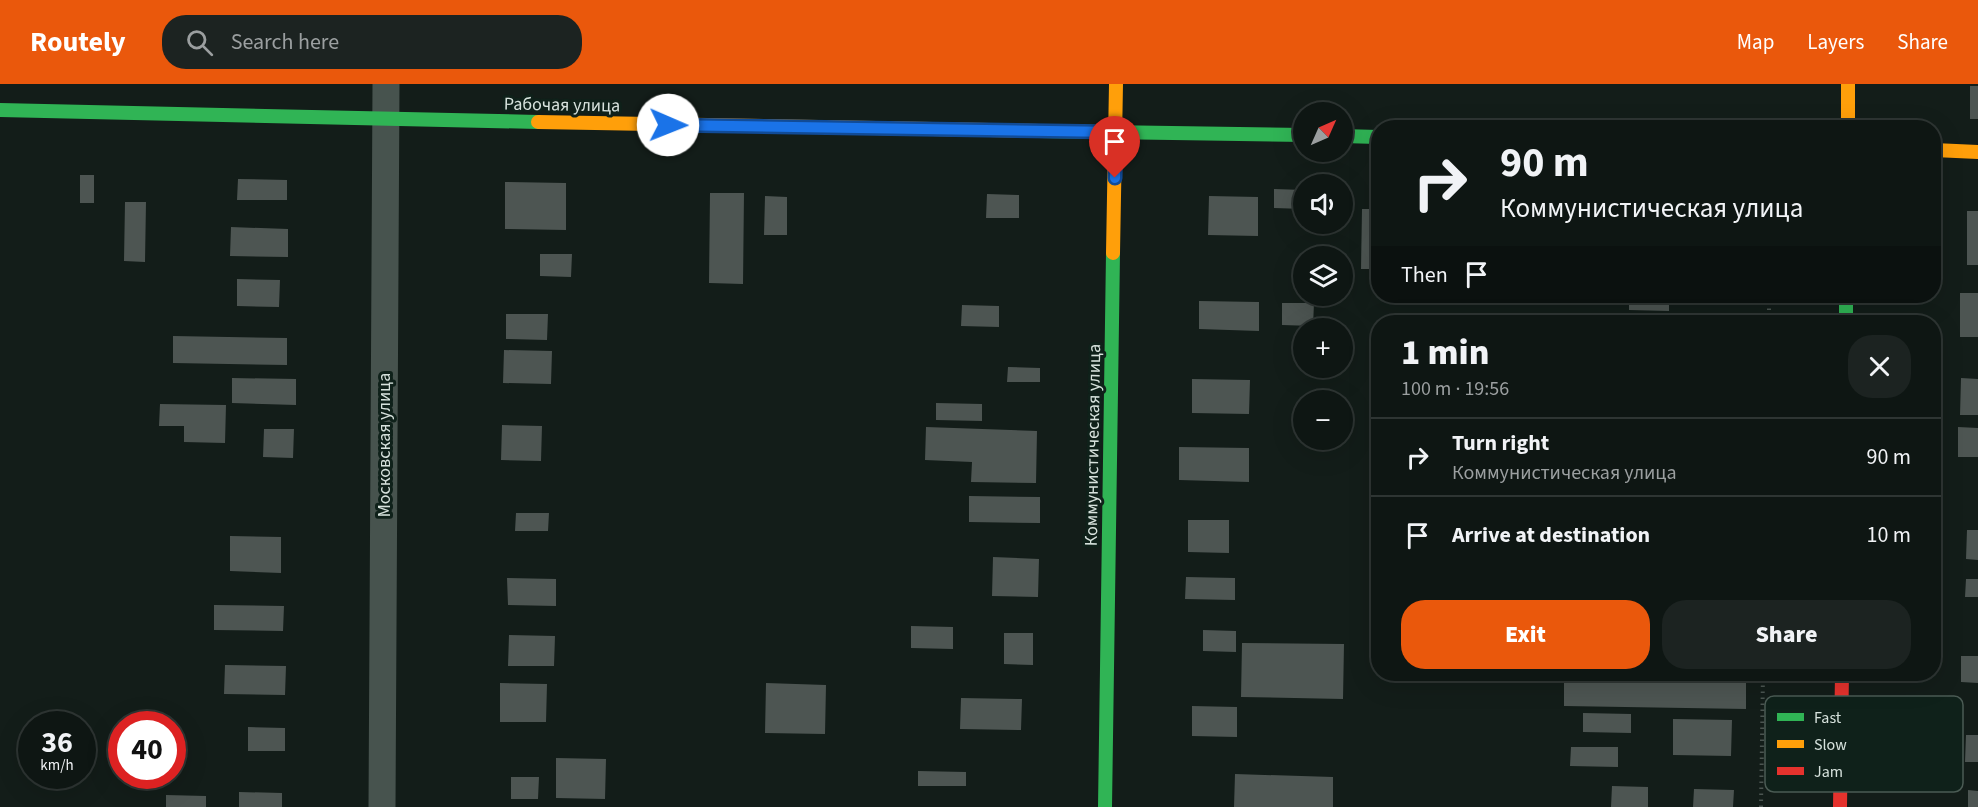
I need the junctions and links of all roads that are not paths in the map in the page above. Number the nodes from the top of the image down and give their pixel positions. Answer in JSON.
{"nodes":[{"id":1,"x":386,"y":84,"type":"edge"},
{"id":2,"x":1116,"y":84,"type":"edge"},
{"id":3,"x":1848,"y":84,"type":"edge"},
{"id":4,"x":0,"y":110,"type":"edge"},
{"id":5,"x":385,"y":120,"type":"junction"},
{"id":6,"x":1848,"y":120,"type":"edge"},
{"id":7,"x":1116,"y":132,"type":"junction"},
{"id":8,"x":1293,"y":135,"type":"edge"},
{"id":9,"x":1353,"y":136,"type":"edge"},
{"id":10,"x":1371,"y":137,"type":"edge"},
{"id":11,"x":1941,"y":150,"type":"edge"},
{"id":12,"x":1978,"y":152,"type":"edge"},
{"id":13,"x":1842,"y":681,"type":"edge"},
{"id":14,"x":1842,"y":696,"type":"edge"},
{"id":15,"x":1840,"y":792,"type":"edge"},
{"id":16,"x":382,"y":807,"type":"edge"},
{"id":17,"x":1105,"y":807,"type":"edge"},
{"id":18,"x":1840,"y":807,"type":"edge"}],
"edges":[{"from":1,"to":5,"type":"street","name":"Московская улица"},
{"from":2,"to":7,"type":"street","name":"Коммунистическая улица"},
{"from":3,"to":6,"type":"street"},
{"from":4,"to":5,"type":"street","name":"Рабочая улица"},
{"from":5,"to":7,"type":"street","name":"Рабочая улица"},
{"from":5,"to":16,"type":"street","name":"Московская улица"},
{"from":7,"to":8,"type":"street","name":"Рабочая улица"},
{"from":7,"to":17,"type":"street","name":"Коммунистическая улица"},
{"from":9,"to":10,"type":"street"},
{"from":11,"to":12,"type":"street"},
{"from":13,"to":14,"type":"street"},
{"from":15,"to":18,"type":"street"}]}
